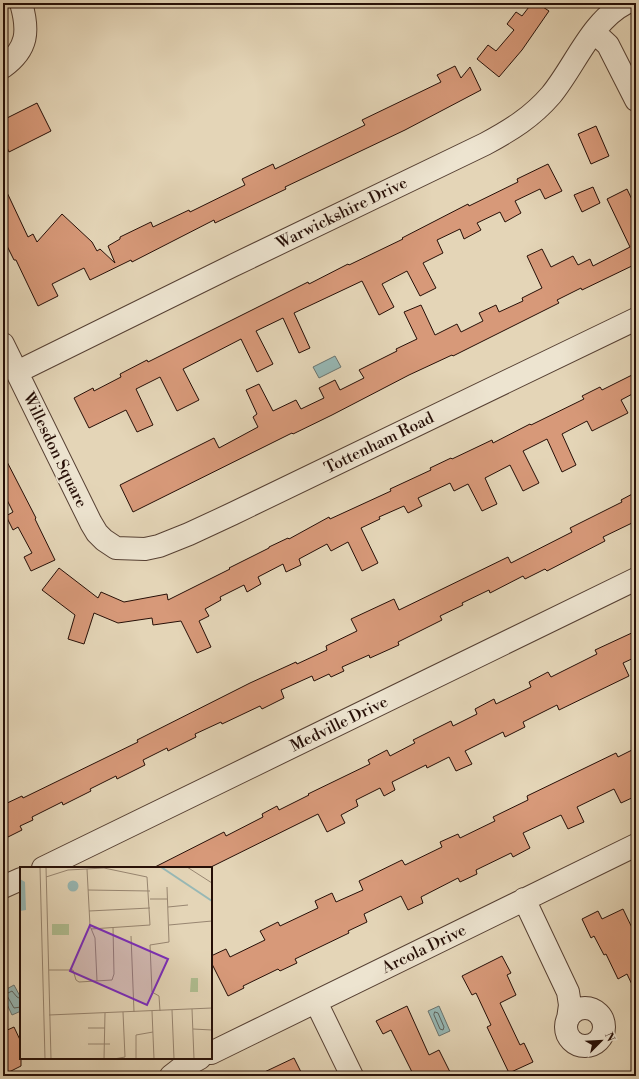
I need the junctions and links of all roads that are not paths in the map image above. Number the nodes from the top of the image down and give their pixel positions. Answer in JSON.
{"nodes":[{"id":1,"x":21,"y":3,"type":"edge"},
{"id":2,"x":626,"y":3,"type":"edge"},
{"id":3,"x":594,"y":32,"type":"junction"},
{"id":4,"x":3,"y":67,"type":"edge"},
{"id":5,"x":636,"y":100,"type":"edge"},
{"id":6,"x":636,"y":319,"type":"edge"},
{"id":7,"x":3,"y":344,"type":"edge"},
{"id":8,"x":17,"y":372,"type":"junction"},
{"id":9,"x":116,"y":548,"type":"joint"},
{"id":10,"x":636,"y":579,"type":"edge"},
{"id":11,"x":636,"y":845,"type":"edge"},
{"id":12,"x":45,"y":867,"type":"edge"},
{"id":13,"x":20,"y":879,"type":"edge"},
{"id":14,"x":3,"y":887,"type":"edge"},
{"id":15,"x":524,"y":900,"type":"junction"},
{"id":16,"x":568,"y":992,"type":"junction"},
{"id":17,"x":316,"y":1002,"type":"junction"},
{"id":18,"x":589,"y":1008,"type":"junction"},
{"id":19,"x":568,"y":1019,"type":"junction"},
{"id":20,"x":212,"y":1053,"type":"edge"},
{"id":21,"x":198,"y":1059,"type":"edge"},
{"id":22,"x":171,"y":1076,"type":"edge"},
{"id":23,"x":352,"y":1076,"type":"edge"}],
"edges":[{"from":1,"to":4,"type":"street"},
{"from":2,"to":3,"type":"street","name":"Warwickshire Drive"},
{"from":3,"to":5,"type":"street"},
{"from":3,"to":8,"type":"street","name":"Warwickshire Drive"},
{"from":6,"to":9,"type":"street","name":"Tottenham Road"},
{"from":7,"to":8,"type":"street","name":"Willesdon Square"},
{"from":8,"to":9,"type":"street","name":"Willesdon Square"},
{"from":10,"to":12,"type":"street","name":"Medville Drive"},
{"from":11,"to":15,"type":"street","name":"Arcola Drive"},
{"from":13,"to":14,"type":"street"},
{"from":15,"to":16,"type":"street"},
{"from":15,"to":17,"type":"street","name":"Arcola Drive"},
{"from":16,"to":18,"type":"street"},
{"from":16,"to":19,"type":"street"},
{"from":17,"to":20,"type":"street","name":"Arcola Drive"},
{"from":17,"to":23,"type":"street"},
{"from":18,"to":19,"type":"street"},
{"from":18,"to":19,"type":"street"},
{"from":21,"to":22,"type":"street"}]}
